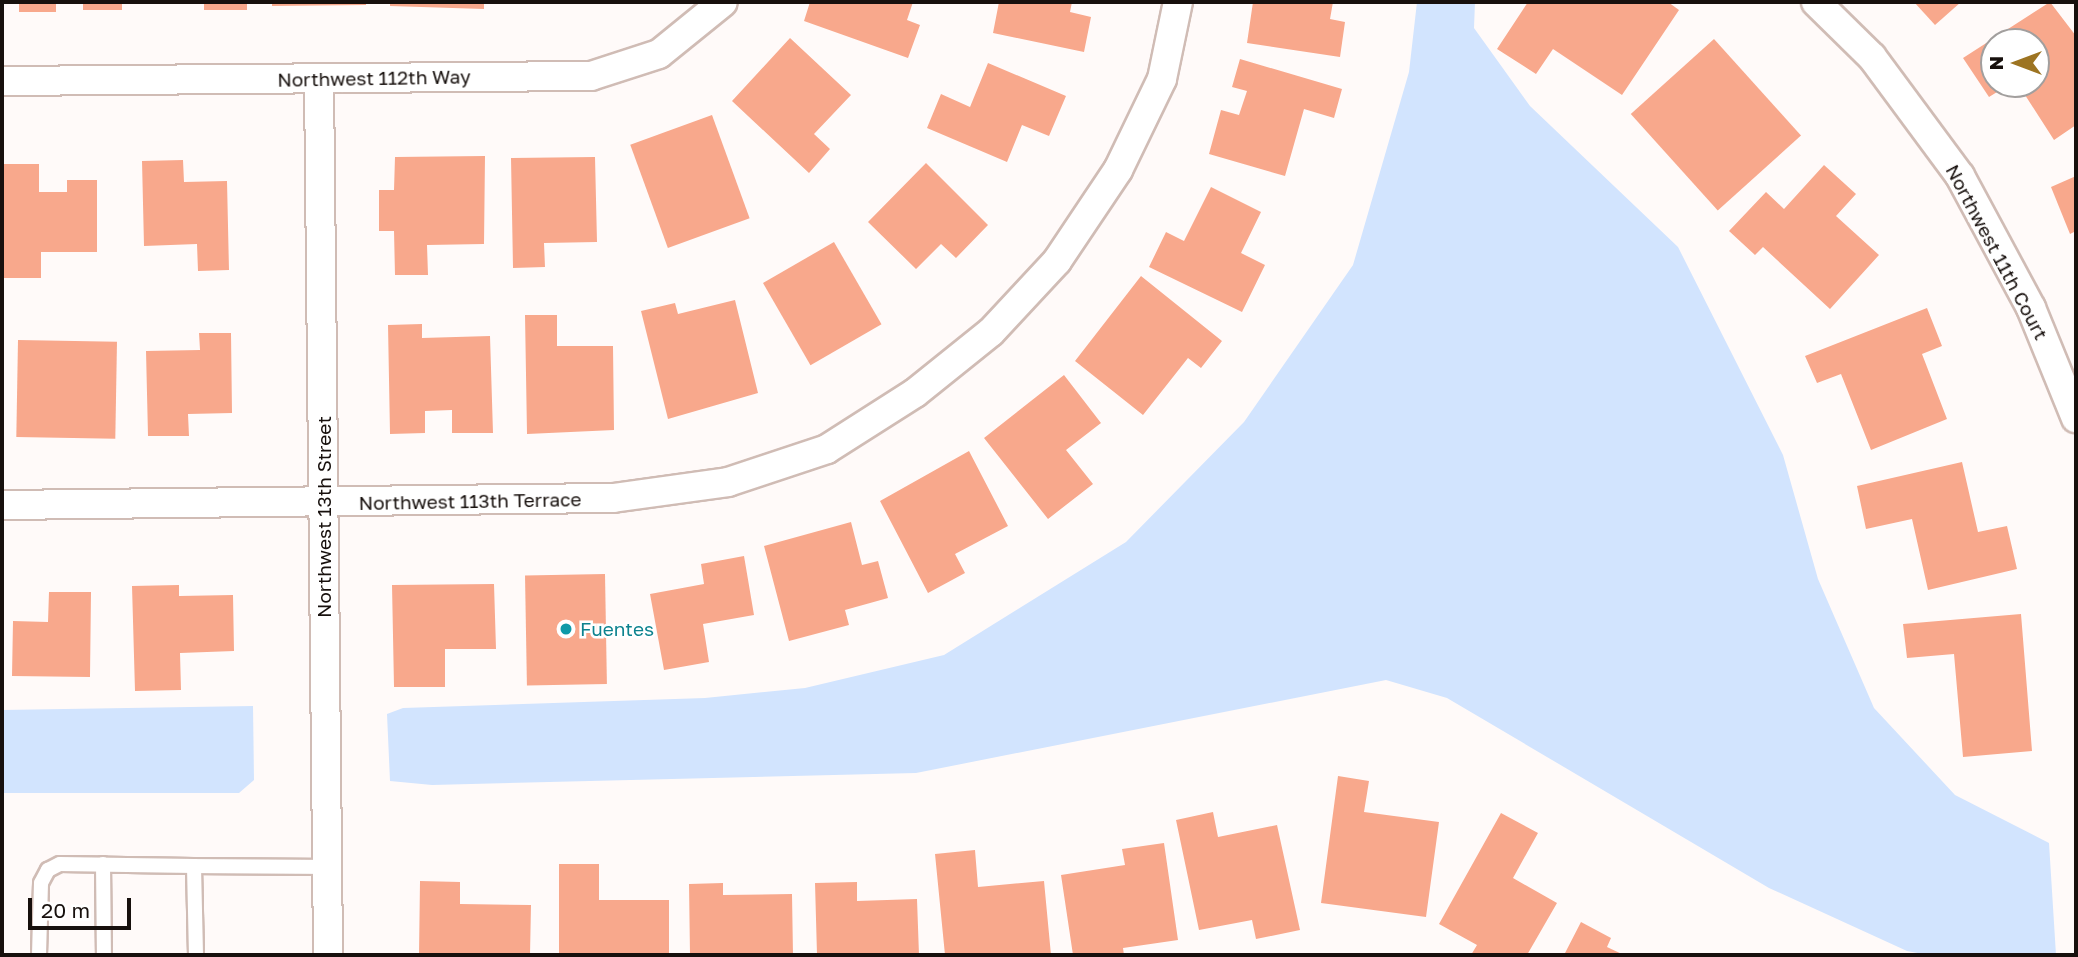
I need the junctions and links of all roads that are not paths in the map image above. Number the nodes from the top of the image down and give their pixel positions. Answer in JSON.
{"nodes":[{"id":1,"x":723,"y":2,"type":"edge"},
{"id":2,"x":1178,"y":2,"type":"edge"},
{"id":3,"x":1816,"y":2,"type":"edge"},
{"id":4,"x":319,"y":79,"type":"junction"},
{"id":5,"x":2,"y":81,"type":"edge"},
{"id":6,"x":2076,"y":418,"type":"edge"},
{"id":7,"x":325,"y":504,"type":"junction"},
{"id":8,"x":2,"y":505,"type":"edge"},
{"id":9,"x":103,"y":864,"type":"junction"},
{"id":10,"x":194,"y":866,"type":"junction"},
{"id":11,"x":326,"y":867,"type":"junction"},
{"id":12,"x":39,"y":955,"type":"edge"},
{"id":13,"x":104,"y":955,"type":"edge"},
{"id":14,"x":196,"y":955,"type":"edge"},
{"id":15,"x":328,"y":955,"type":"edge"}],
"edges":[{"from":1,"to":4,"type":"street","name":"Northwest 112th Way"},
{"from":2,"to":7,"type":"street","name":"Northwest 113th Terrace"},
{"from":3,"to":6,"type":"street","name":"Northwest 11th Court"},
{"from":4,"to":5,"type":"street","name":"Northwest 112th Way"},
{"from":4,"to":7,"type":"street","name":"Northwest 13th Street"},
{"from":7,"to":8,"type":"street","name":"Northwest 113th Terrace"},
{"from":7,"to":11,"type":"street","name":"Northwest 13th Street"},
{"from":9,"to":10,"type":"lane"},
{"from":9,"to":12,"type":"lane"},
{"from":9,"to":13,"type":"lane"},
{"from":10,"to":11,"type":"lane"},
{"from":10,"to":14,"type":"lane"},
{"from":11,"to":15,"type":"street","name":"Northwest 13th Street"}]}
